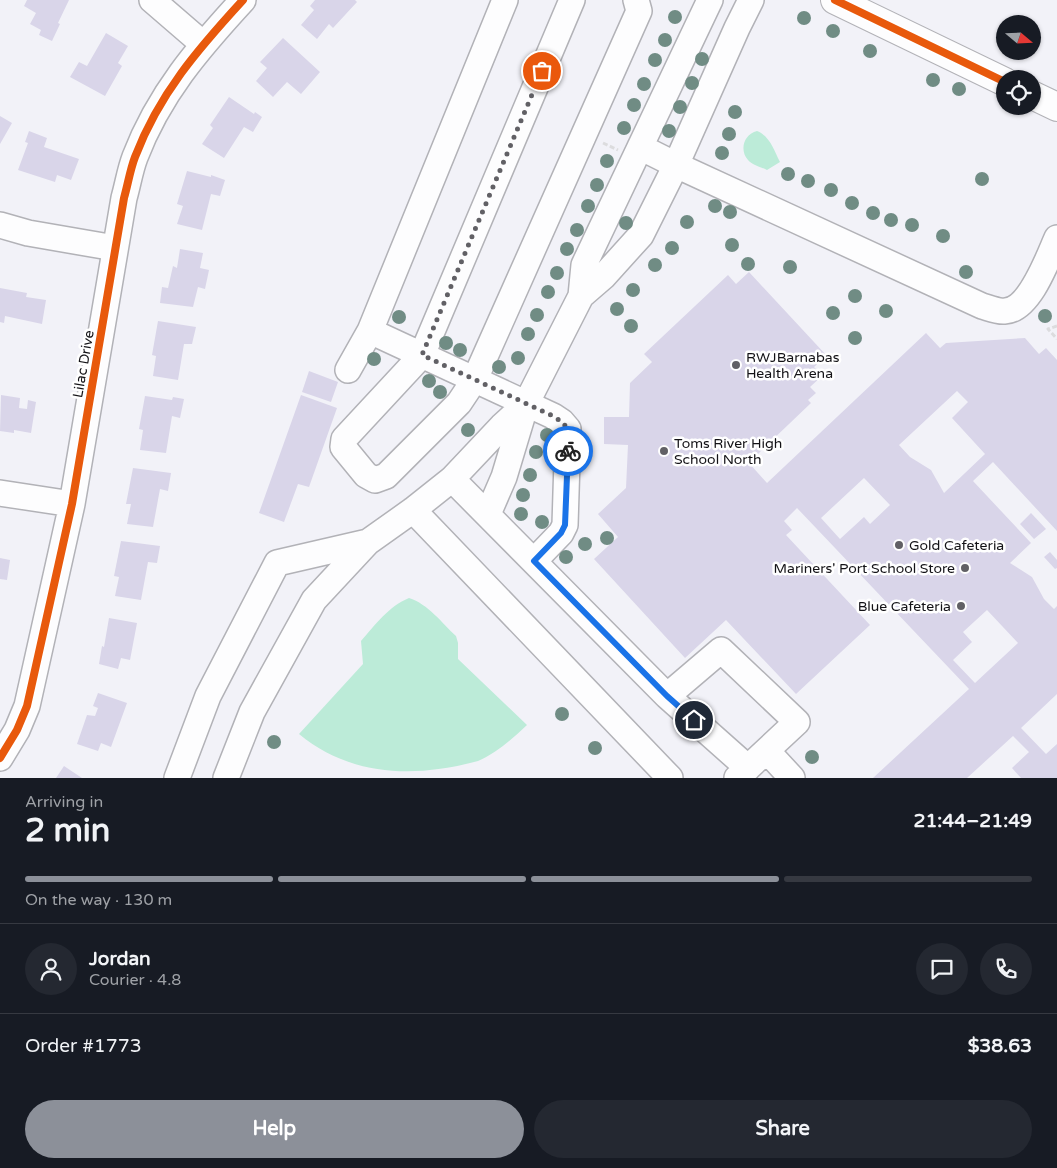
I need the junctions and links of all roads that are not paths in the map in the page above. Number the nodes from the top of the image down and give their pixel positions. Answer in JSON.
{"nodes":[{"id":1,"x":152,"y":0,"type":"edge"},
{"id":2,"x":243,"y":0,"type":"edge"},
{"id":3,"x":505,"y":0,"type":"edge"},
{"id":4,"x":572,"y":0,"type":"edge"},
{"id":5,"x":636,"y":0,"type":"edge"},
{"id":6,"x":710,"y":0,"type":"edge"},
{"id":7,"x":751,"y":0,"type":"edge"},
{"id":8,"x":835,"y":0,"type":"edge"},
{"id":9,"x":203,"y":44,"type":"junction"},
{"id":10,"x":996,"y":78,"type":"edge"},
{"id":11,"x":1041,"y":99,"type":"edge"},
{"id":12,"x":1057,"y":107,"type":"edge"},
{"id":13,"x":640,"y":147,"type":"junction"},
{"id":14,"x":676,"y":165,"type":"junction"},
{"id":15,"x":0,"y":225,"type":"edge"},
{"id":16,"x":1057,"y":238,"type":"edge"},
{"id":17,"x":116,"y":248,"type":"junction"},
{"id":18,"x":581,"y":296,"type":"junction"},
{"id":19,"x":370,"y":331,"type":"junction"},
{"id":20,"x":422,"y":355,"type":"junction"},
{"id":21,"x":348,"y":370,"type":"dead end"},
{"id":22,"x":475,"y":380,"type":"junction"},
{"id":23,"x":526,"y":404,"type":"junction"},
{"id":24,"x":452,"y":479,"type":"junction"},
{"id":25,"x":0,"y":493,"type":"edge"},
{"id":26,"x":72,"y":504,"type":"junction"},
{"id":27,"x":413,"y":510,"type":"junction"},
{"id":28,"x":488,"y":514,"type":"junction"},
{"id":29,"x":368,"y":542,"type":"junction"},
{"id":30,"x":534,"y":561,"type":"junction"},
{"id":31,"x":667,"y":696,"type":"junction"},
{"id":32,"x":766,"y":751,"type":"junction"},
{"id":33,"x":0,"y":758,"type":"edge"},
{"id":34,"x":743,"y":773,"type":"edge"},
{"id":35,"x":177,"y":778,"type":"edge"},
{"id":36,"x":226,"y":778,"type":"edge"},
{"id":37,"x":670,"y":778,"type":"edge"},
{"id":38,"x":792,"y":778,"type":"edge"}],
"edges":[{"from":1,"to":9,"type":"street"},
{"from":2,"to":9,"type":"street","name":"Lilac Drive"},
{"from":3,"to":19,"type":"street"},
{"from":4,"to":20,"type":"street"},
{"from":5,"to":22,"type":"street"},
{"from":6,"to":13,"type":"street"},
{"from":7,"to":14,"type":"street"},
{"from":8,"to":10,"type":"main road"},
{"from":9,"to":17,"type":"street","name":"Lilac Drive"},
{"from":11,"to":12,"type":"main road"},
{"from":13,"to":14,"type":"street"},
{"from":13,"to":18,"type":"street"},
{"from":14,"to":16,"type":"street"},
{"from":14,"to":18,"type":"street"},
{"from":15,"to":17,"type":"street"},
{"from":17,"to":26,"type":"street","name":"Lilac Drive"},
{"from":18,"to":23,"type":"street"},
{"from":19,"to":20,"type":"street"},
{"from":19,"to":21,"type":"street"},
{"from":20,"to":22,"type":"street"},
{"from":20,"to":22,"type":"street"},
{"from":22,"to":23,"type":"street"},
{"from":23,"to":24,"type":"street"},
{"from":23,"to":28,"type":"street"},
{"from":23,"to":30,"type":"street"},
{"from":24,"to":27,"type":"street"},
{"from":24,"to":28,"type":"street"},
{"from":25,"to":26,"type":"street"},
{"from":26,"to":33,"type":"street","name":"Lilac Drive"},
{"from":27,"to":29,"type":"street"},
{"from":27,"to":37,"type":"street"},
{"from":28,"to":30,"type":"street"},
{"from":29,"to":35,"type":"street"},
{"from":29,"to":36,"type":"street"},
{"from":30,"to":31,"type":"street"},
{"from":31,"to":32,"type":"street"},
{"from":31,"to":34,"type":"street"},
{"from":32,"to":34,"type":"street"},
{"from":32,"to":38,"type":"street"}]}
